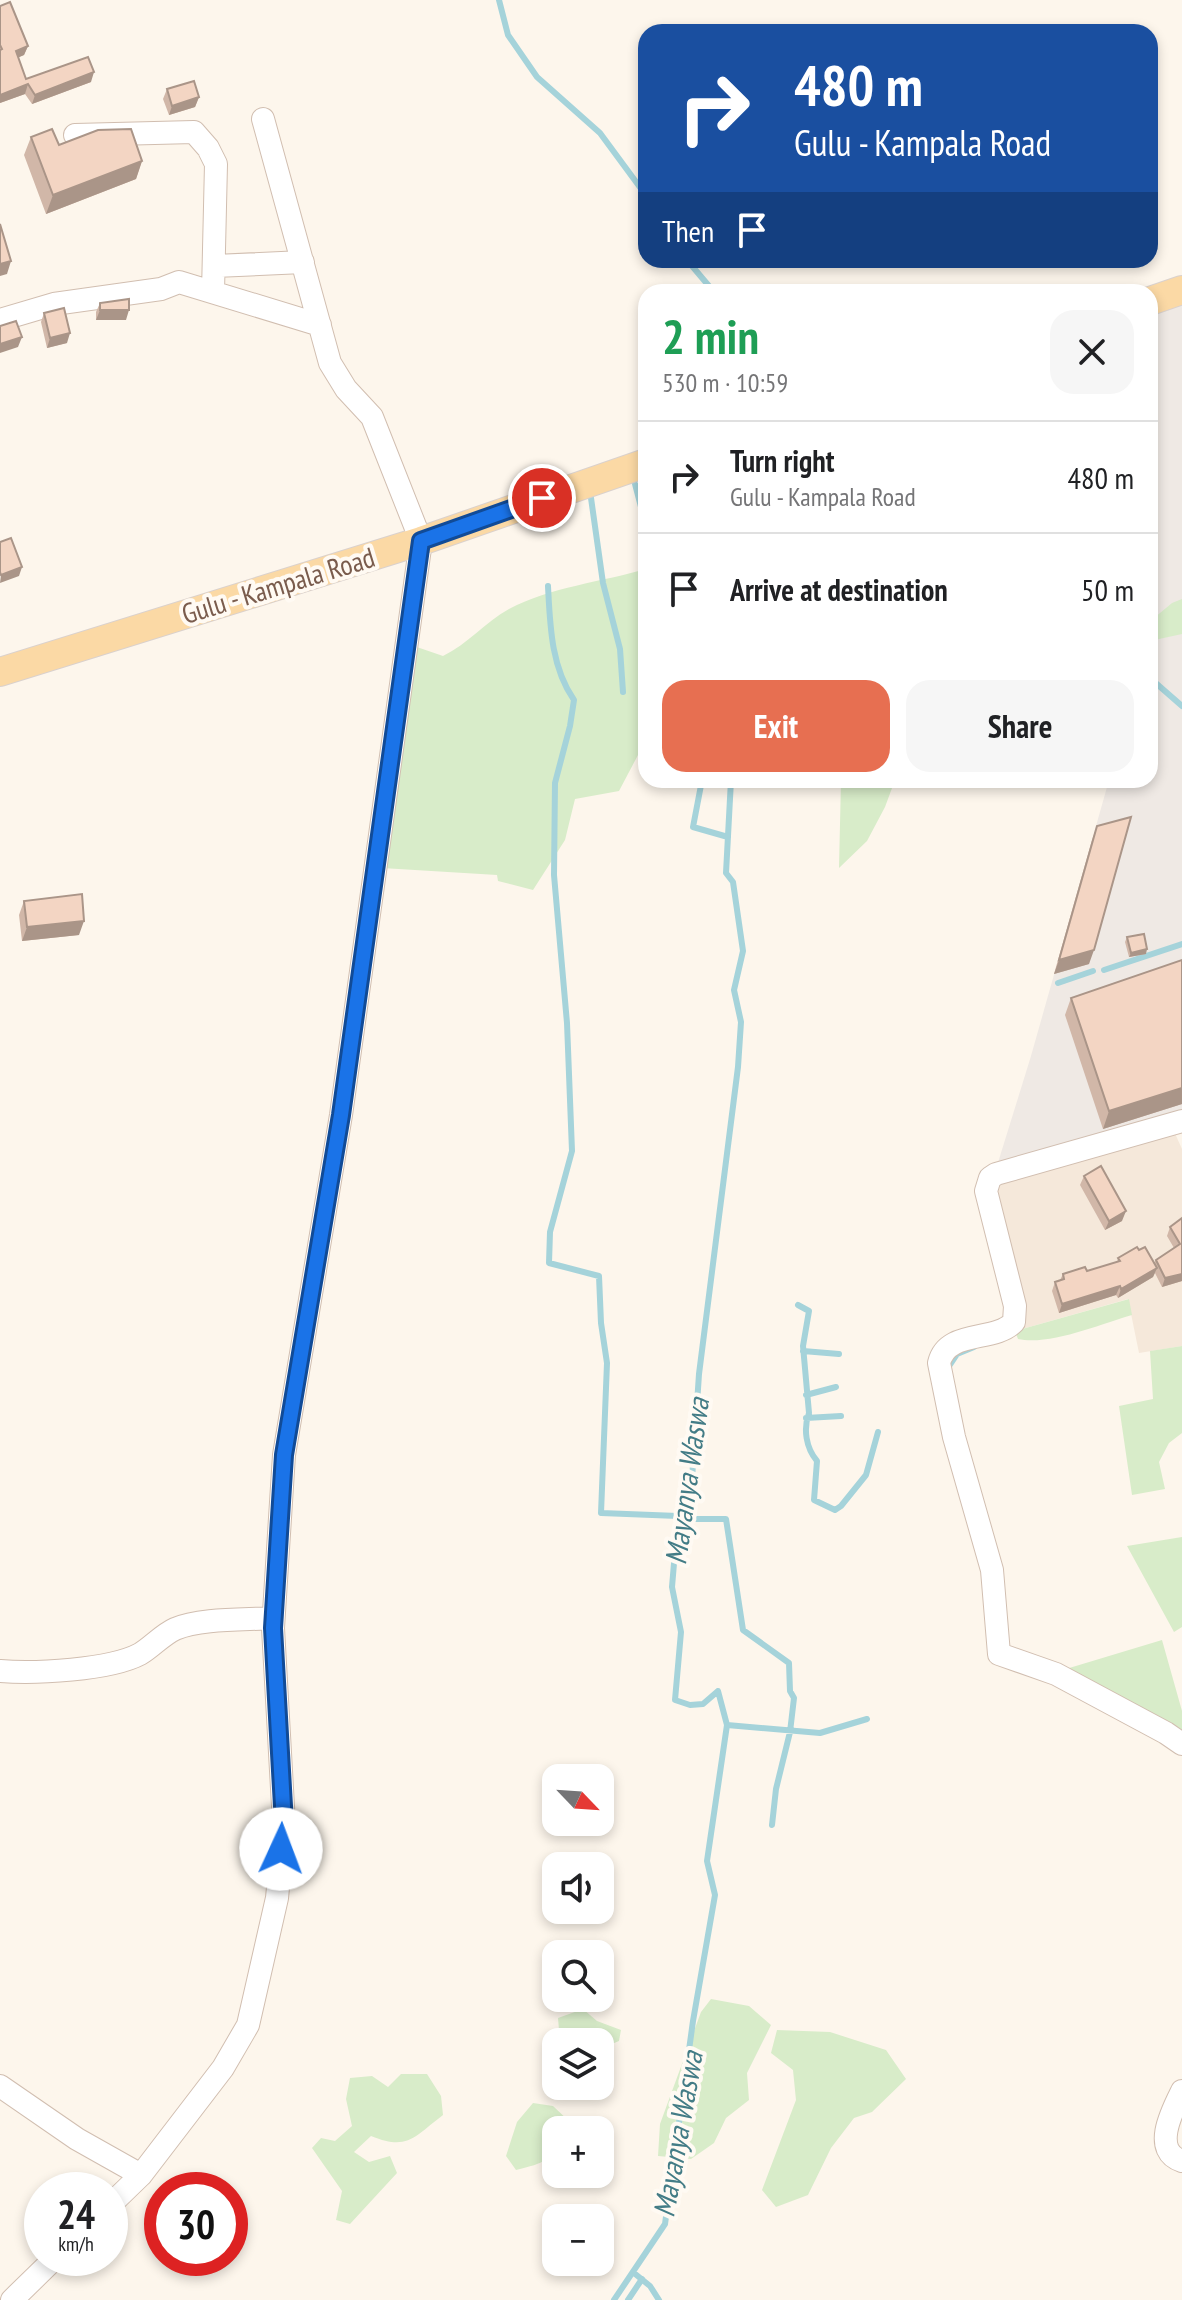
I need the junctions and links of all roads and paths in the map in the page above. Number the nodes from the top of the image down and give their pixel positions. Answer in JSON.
{"nodes":[{"id":1,"x":263,"y":119,"type":"dead end"},
{"id":2,"x":75,"y":135,"type":"edge"},
{"id":3,"x":303,"y":262,"type":"junction"},
{"id":4,"x":215,"y":266,"type":"junction"},
{"id":5,"x":1182,"y":290,"type":"edge"},
{"id":6,"x":213,"y":292,"type":"junction"},
{"id":7,"x":1158,"y":298,"type":"edge"},
{"id":8,"x":0,"y":320,"type":"edge"},
{"id":9,"x":320,"y":325,"type":"junction"},
{"id":10,"x":638,"y":466,"type":"edge"},
{"id":11,"x":421,"y":541,"type":"junction"},
{"id":12,"x":0,"y":672,"type":"edge"},
{"id":13,"x":1182,"y":1121,"type":"edge"},
{"id":14,"x":273,"y":1618,"type":"junction"},
{"id":15,"x":0,"y":1671,"type":"edge"},
{"id":16,"x":1182,"y":1744,"type":"edge"},
{"id":17,"x":0,"y":2086,"type":"edge"},
{"id":18,"x":1182,"y":2091,"type":"edge"},
{"id":19,"x":1182,"y":2161,"type":"edge"},
{"id":20,"x":141,"y":2175,"type":"junction"},
{"id":21,"x":128,"y":2188,"type":"edge"},
{"id":22,"x":37,"y":2276,"type":"edge"},
{"id":23,"x":12,"y":2300,"type":"edge"}],
"edges":[{"from":1,"to":3,"type":"street"},
{"from":2,"to":4,"type":"street"},
{"from":3,"to":4,"type":"street"},
{"from":3,"to":9,"type":"street"},
{"from":4,"to":6,"type":"street"},
{"from":5,"to":7,"type":"main road"},
{"from":6,"to":8,"type":"street"},
{"from":6,"to":9,"type":"street"},
{"from":9,"to":11,"type":"street"},
{"from":10,"to":11,"type":"main road","name":"Gulu - Kampala Road"},
{"from":11,"to":12,"type":"main road","name":"Gulu - Kampala Road"},
{"from":11,"to":14,"type":"street"},
{"from":13,"to":16,"type":"street"},
{"from":14,"to":15,"type":"street"},
{"from":14,"to":20,"type":"street"},
{"from":17,"to":20,"type":"street"},
{"from":18,"to":19,"type":"street"},
{"from":20,"to":21,"type":"street"},
{"from":22,"to":23,"type":"street"}]}
